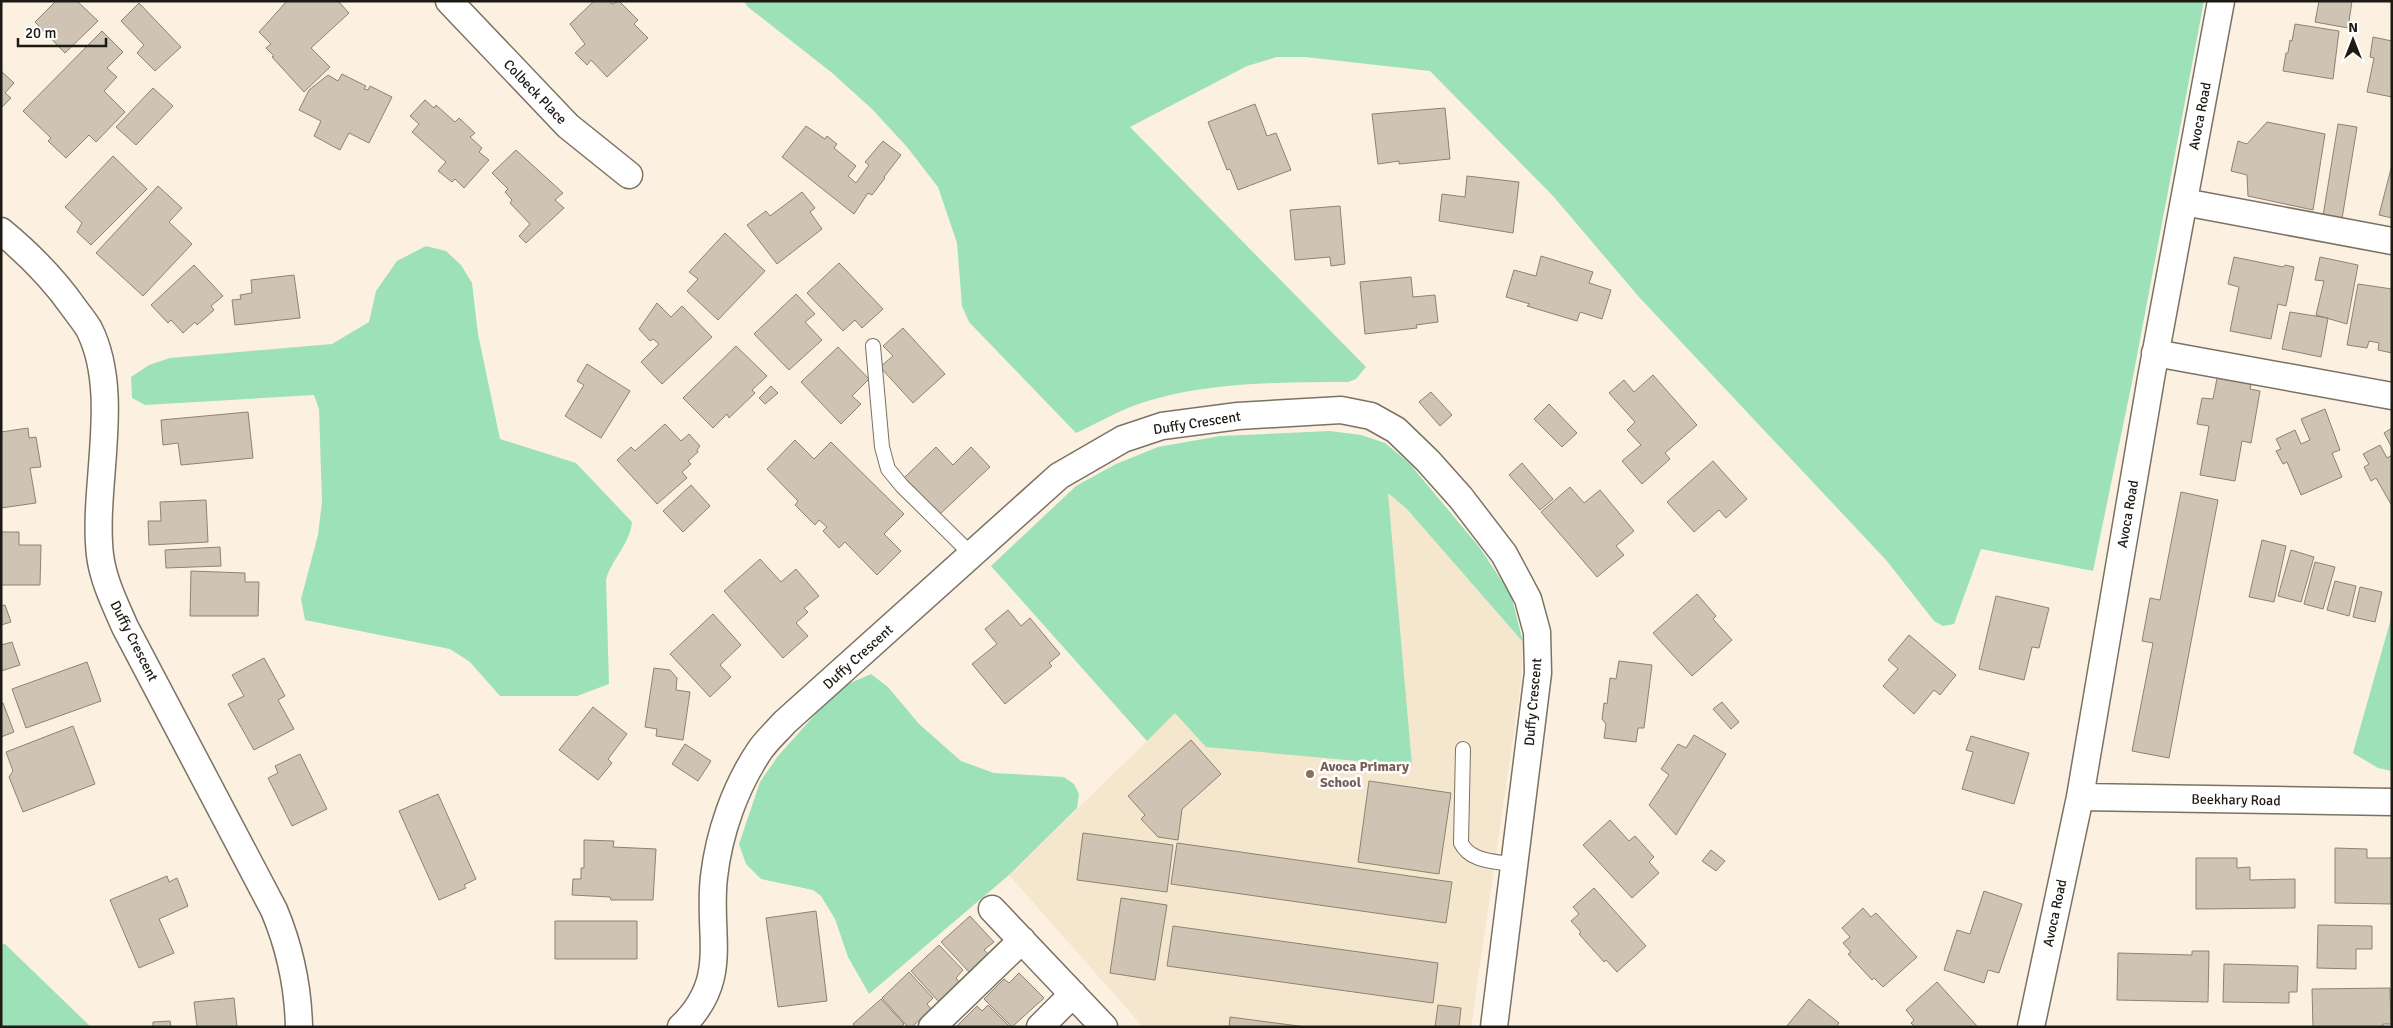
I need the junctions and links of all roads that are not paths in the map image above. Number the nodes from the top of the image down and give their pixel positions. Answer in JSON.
{"nodes":[{"id":1,"x":449,"y":1,"type":"edge"},
{"id":2,"x":2221,"y":1,"type":"edge"},
{"id":3,"x":629,"y":176,"type":"dead end"},
{"id":4,"x":2184,"y":202,"type":"junction"},
{"id":5,"x":1,"y":231,"type":"edge"},
{"id":6,"x":2392,"y":241,"type":"edge"},
{"id":7,"x":873,"y":346,"type":"dead end"},
{"id":8,"x":2155,"y":353,"type":"junction"},
{"id":9,"x":2392,"y":396,"type":"edge"},
{"id":10,"x":972,"y":555,"type":"junction"},
{"id":11,"x":1463,"y":749,"type":"dead end"},
{"id":12,"x":2080,"y":797,"type":"junction"},
{"id":13,"x":2392,"y":802,"type":"edge"},
{"id":14,"x":1515,"y":864,"type":"junction"},
{"id":15,"x":992,"y":909,"type":"dead end"},
{"id":16,"x":1022,"y":940,"type":"junction"},
{"id":17,"x":1073,"y":994,"type":"junction"},
{"id":18,"x":299,"y":1027,"type":"edge"},
{"id":19,"x":681,"y":1027,"type":"edge"},
{"id":20,"x":932,"y":1027,"type":"edge"},
{"id":21,"x":1040,"y":1027,"type":"edge"},
{"id":22,"x":1104,"y":1027,"type":"edge"},
{"id":23,"x":1494,"y":1027,"type":"edge"},
{"id":24,"x":2031,"y":1027,"type":"edge"}],
"edges":[{"from":1,"to":3,"type":"street","name":"Colbeck Place"},
{"from":2,"to":4,"type":"street","name":"Avoca Road"},
{"from":4,"to":6,"type":"street"},
{"from":4,"to":8,"type":"street","name":"Avoca Road"},
{"from":5,"to":18,"type":"street","name":"Duffy Crescent"},
{"from":7,"to":10,"type":"lane"},
{"from":8,"to":9,"type":"street"},
{"from":8,"to":12,"type":"street","name":"Avoca Road"},
{"from":10,"to":14,"type":"street","name":"Duffy Crescent"},
{"from":10,"to":19,"type":"street","name":"Duffy Crescent"},
{"from":11,"to":14,"type":"lane"},
{"from":12,"to":13,"type":"street","name":"Beekhary Road"},
{"from":12,"to":24,"type":"street","name":"Avoca Road"},
{"from":14,"to":23,"type":"street","name":"Duffy Crescent"},
{"from":15,"to":16,"type":"street"},
{"from":16,"to":17,"type":"street"},
{"from":16,"to":20,"type":"street"},
{"from":17,"to":21,"type":"street"},
{"from":17,"to":22,"type":"street"}]}
